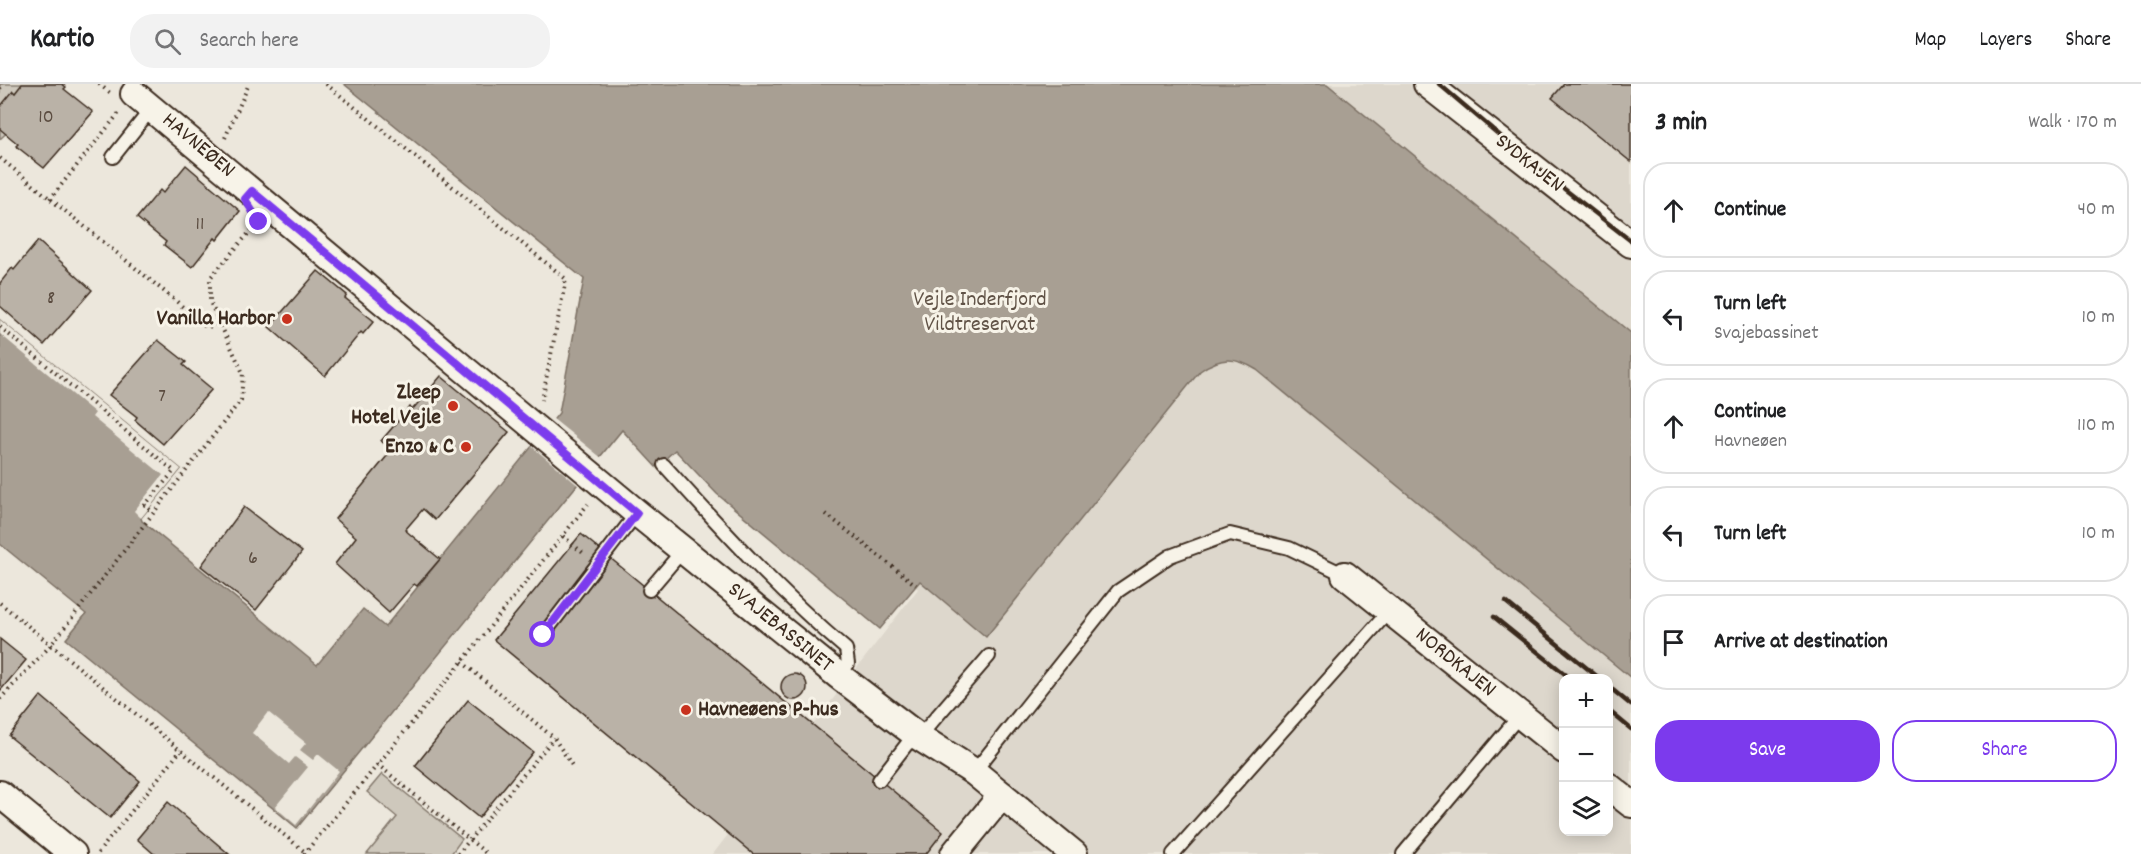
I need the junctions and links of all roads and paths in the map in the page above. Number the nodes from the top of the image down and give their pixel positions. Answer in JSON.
{"nodes":[{"id":1,"x":4,"y":84,"type":"edge"},
{"id":2,"x":249,"y":84,"type":"edge"},
{"id":3,"x":326,"y":84,"type":"edge"},
{"id":4,"x":1427,"y":84,"type":"edge"},
{"id":5,"x":0,"y":88,"type":"edge"},
{"id":6,"x":137,"y":102,"type":"junction"},
{"id":7,"x":113,"y":157,"type":"dead end"},
{"id":8,"x":0,"y":158,"type":"edge"},
{"id":9,"x":215,"y":161,"type":"junction"},
{"id":10,"x":252,"y":191,"type":"junction"},
{"id":11,"x":50,"y":199,"type":"junction"},
{"id":12,"x":1631,"y":244,"type":"edge"},
{"id":13,"x":219,"y":322,"type":"junction"},
{"id":14,"x":0,"y":327,"type":"edge"},
{"id":15,"x":533,"y":425,"type":"junction"},
{"id":16,"x":664,"y":465,"type":"dead end"},
{"id":17,"x":599,"y":480,"type":"junction"},
{"id":18,"x":637,"y":513,"type":"junction"},
{"id":19,"x":826,"y":514,"type":"dead end"},
{"id":20,"x":152,"y":515,"type":"junction"},
{"id":21,"x":683,"y":550,"type":"junction"},
{"id":22,"x":1346,"y":575,"type":"joint"},
{"id":23,"x":916,"y":585,"type":"dead end"},
{"id":24,"x":649,"y":590,"type":"dead end"},
{"id":25,"x":0,"y":603,"type":"edge"},
{"id":26,"x":1390,"y":610,"type":"junction"},
{"id":27,"x":543,"y":635,"type":"dead end"},
{"id":28,"x":51,"y":645,"type":"junction"},
{"id":29,"x":989,"y":656,"type":"dead end"},
{"id":30,"x":462,"y":662,"type":"junction"},
{"id":31,"x":839,"y":676,"type":"junction"},
{"id":32,"x":0,"y":699,"type":"edge"},
{"id":33,"x":1520,"y":715,"type":"junction"},
{"id":34,"x":919,"y":737,"type":"junction"},
{"id":35,"x":554,"y":738,"type":"junction"},
{"id":36,"x":1559,"y":747,"type":"edge"},
{"id":37,"x":181,"y":750,"type":"junction"},
{"id":38,"x":377,"y":764,"type":"junction"},
{"id":39,"x":573,"y":767,"type":"dead end"},
{"id":40,"x":974,"y":772,"type":"junction"},
{"id":41,"x":879,"y":780,"type":"dead end"},
{"id":42,"x":1613,"y":790,"type":"edge"},
{"id":43,"x":0,"y":794,"type":"edge"},
{"id":44,"x":1002,"y":795,"type":"junction"},
{"id":45,"x":1631,"y":804,"type":"edge"},
{"id":46,"x":470,"y":840,"type":"junction"},
{"id":47,"x":304,"y":853,"type":"edge"},
{"id":48,"x":73,"y":854,"type":"edge"},
{"id":49,"x":98,"y":854,"type":"edge"},
{"id":50,"x":458,"y":854,"type":"edge"},
{"id":51,"x":487,"y":854,"type":"edge"},
{"id":52,"x":954,"y":854,"type":"edge"},
{"id":53,"x":1074,"y":854,"type":"edge"},
{"id":54,"x":1173,"y":854,"type":"edge"},
{"id":55,"x":1403,"y":854,"type":"edge"}],
"edges":[{"from":1,"to":5,"type":"path"},
{"from":2,"to":9,"type":"path"},
{"from":3,"to":15,"type":"path"},
{"from":4,"to":12,"type":"street","name":"SYDKAJEN"},
{"from":6,"to":7,"type":"lane"},
{"from":6,"to":9,"type":"street","name":"HAVNEØEN"},
{"from":6,"to":11,"type":"path"},
{"from":8,"to":11,"type":"path"},
{"from":9,"to":10,"type":"street","name":"HAVNEØEN"},
{"from":10,"to":13,"type":"path"},
{"from":10,"to":15,"type":"street","name":"HAVNEØEN"},
{"from":11,"to":13,"type":"path"},
{"from":13,"to":20,"type":"path"},
{"from":14,"to":20,"type":"path"},
{"from":15,"to":17,"type":"street","name":"HAVNEØEN"},
{"from":16,"to":31,"type":"lane"},
{"from":17,"to":18,"type":"street","name":"SVAJEBASSINET"},
{"from":17,"to":30,"type":"path"},
{"from":18,"to":21,"type":"street","name":"SVAJEBASSINET"},
{"from":18,"to":27,"type":"lane"},
{"from":19,"to":23,"type":"path"},
{"from":20,"to":28,"type":"path"},
{"from":21,"to":24,"type":"lane"},
{"from":21,"to":31,"type":"street","name":"SVAJEBASSINET"},
{"from":22,"to":26,"type":"street","name":"NORDKAJEN"},
{"from":22,"to":40,"type":"lane"},
{"from":25,"to":28,"type":"path"},
{"from":26,"to":33,"type":"street","name":"NORDKAJEN"},
{"from":26,"to":54,"type":"lane"},
{"from":28,"to":32,"type":"path"},
{"from":28,"to":37,"type":"path"},
{"from":29,"to":34,"type":"lane"},
{"from":30,"to":35,"type":"path"},
{"from":30,"to":38,"type":"path"},
{"from":31,"to":34,"type":"street","name":"SVAJEBASSINET"},
{"from":33,"to":36,"type":"street","name":"NORDKAJEN"},
{"from":33,"to":55,"type":"lane"},
{"from":34,"to":40,"type":"street","name":"SVAJEBASSINET"},
{"from":34,"to":41,"type":"lane"},
{"from":35,"to":39,"type":"path"},
{"from":35,"to":46,"type":"path"},
{"from":37,"to":47,"type":"path"},
{"from":37,"to":49,"type":"path"},
{"from":38,"to":46,"type":"path"},
{"from":38,"to":47,"type":"path"},
{"from":40,"to":44,"type":"street","name":"SVAJEBASSINET"},
{"from":42,"to":45,"type":"street"},
{"from":43,"to":48,"type":"street"},
{"from":44,"to":52,"type":"street"},
{"from":44,"to":53,"type":"street","name":"SVAJEBASSINET"},
{"from":46,"to":50,"type":"path"},
{"from":46,"to":51,"type":"path"}]}
